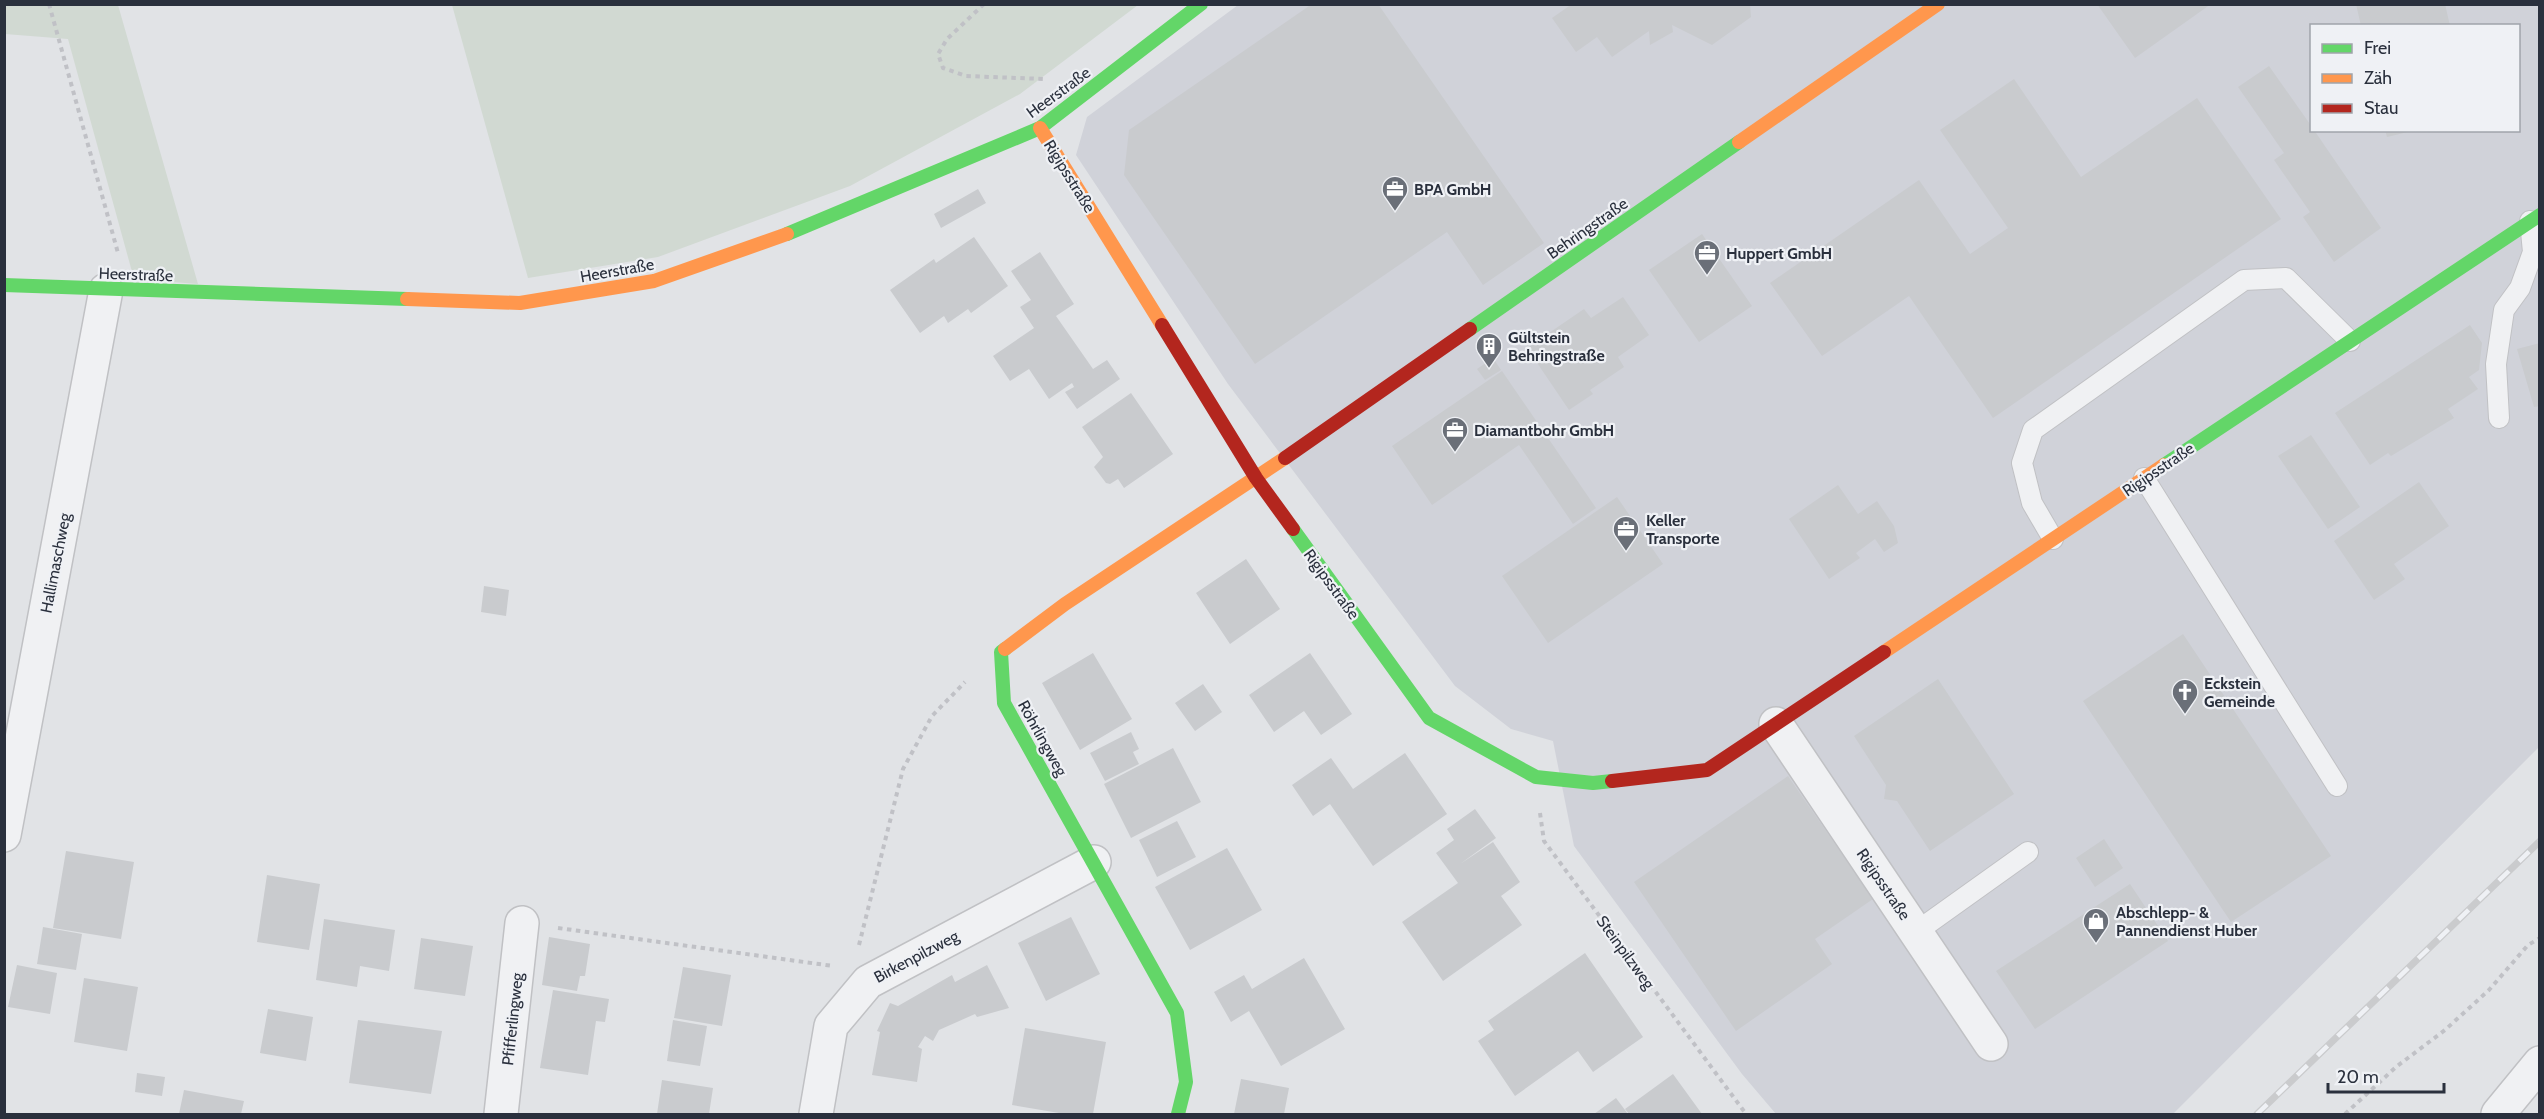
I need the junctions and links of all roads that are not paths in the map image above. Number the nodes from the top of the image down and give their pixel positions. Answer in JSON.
{"nodes":[{"id":1,"x":1201,"y":4,"type":"edge"},
{"id":2,"x":1938,"y":4,"type":"edge"},
{"id":3,"x":1040,"y":128,"type":"junction"},
{"id":4,"x":2535,"y":218,"type":"edge"},
{"id":5,"x":4,"y":285,"type":"edge"},
{"id":6,"x":106,"y":290,"type":"junction"},
{"id":7,"x":2350,"y":340,"type":"junction"},
{"id":8,"x":2499,"y":418,"type":"dead end"},
{"id":9,"x":1256,"y":478,"type":"junction"},
{"id":10,"x":2144,"y":478,"type":"junction"},
{"id":11,"x":2053,"y":539,"type":"junction"},
{"id":12,"x":1776,"y":724,"type":"junction"},
{"id":13,"x":2337,"y":786,"type":"dead end"},
{"id":14,"x":4,"y":835,"type":"edge"},
{"id":15,"x":2028,"y":852,"type":"dead end"},
{"id":16,"x":1094,"y":862,"type":"junction"},
{"id":17,"x":522,"y":923,"type":"road end"},
{"id":18,"x":1916,"y":932,"type":"junction"},
{"id":19,"x":1991,"y":1044,"type":"dead end"},
{"id":20,"x":2540,"y":1063,"type":"edge"},
{"id":21,"x":501,"y":1114,"type":"edge"},
{"id":22,"x":816,"y":1114,"type":"edge"},
{"id":23,"x":1178,"y":1114,"type":"edge"},
{"id":24,"x":2498,"y":1114,"type":"edge"}],
"edges":[{"from":1,"to":3,"type":"street","name":"Heerstraße"},
{"from":2,"to":9,"type":"street","name":"Behringstraße"},
{"from":3,"to":6,"type":"street","name":"Heerstraße"},
{"from":3,"to":9,"type":"street","name":"Rigipsstraße"},
{"from":4,"to":7,"type":"street","name":"Rigipsstraße"},
{"from":4,"to":8,"type":"lane"},
{"from":5,"to":6,"type":"street","name":"Heerstraße"},
{"from":6,"to":14,"type":"street","name":"Hallimaschweg"},
{"from":7,"to":10,"type":"street","name":"Rigipsstraße"},
{"from":7,"to":11,"type":"lane"},
{"from":9,"to":12,"type":"street","name":"Rigipsstraße"},
{"from":9,"to":16,"type":"street","name":"Röhrlingweg"},
{"from":10,"to":11,"type":"street","name":"Rigipsstraße"},
{"from":10,"to":13,"type":"lane"},
{"from":11,"to":12,"type":"street","name":"Rigipsstraße"},
{"from":12,"to":18,"type":"street","name":"Rigipsstraße"},
{"from":15,"to":18,"type":"lane"},
{"from":16,"to":22,"type":"street","name":"Birkenpilzweg"},
{"from":16,"to":23,"type":"street","name":"Röhrlingweg"},
{"from":17,"to":21,"type":"street","name":"Pfifferlingweg"},
{"from":18,"to":19,"type":"street","name":"Rigipsstraße"},
{"from":20,"to":24,"type":"street"}]}
